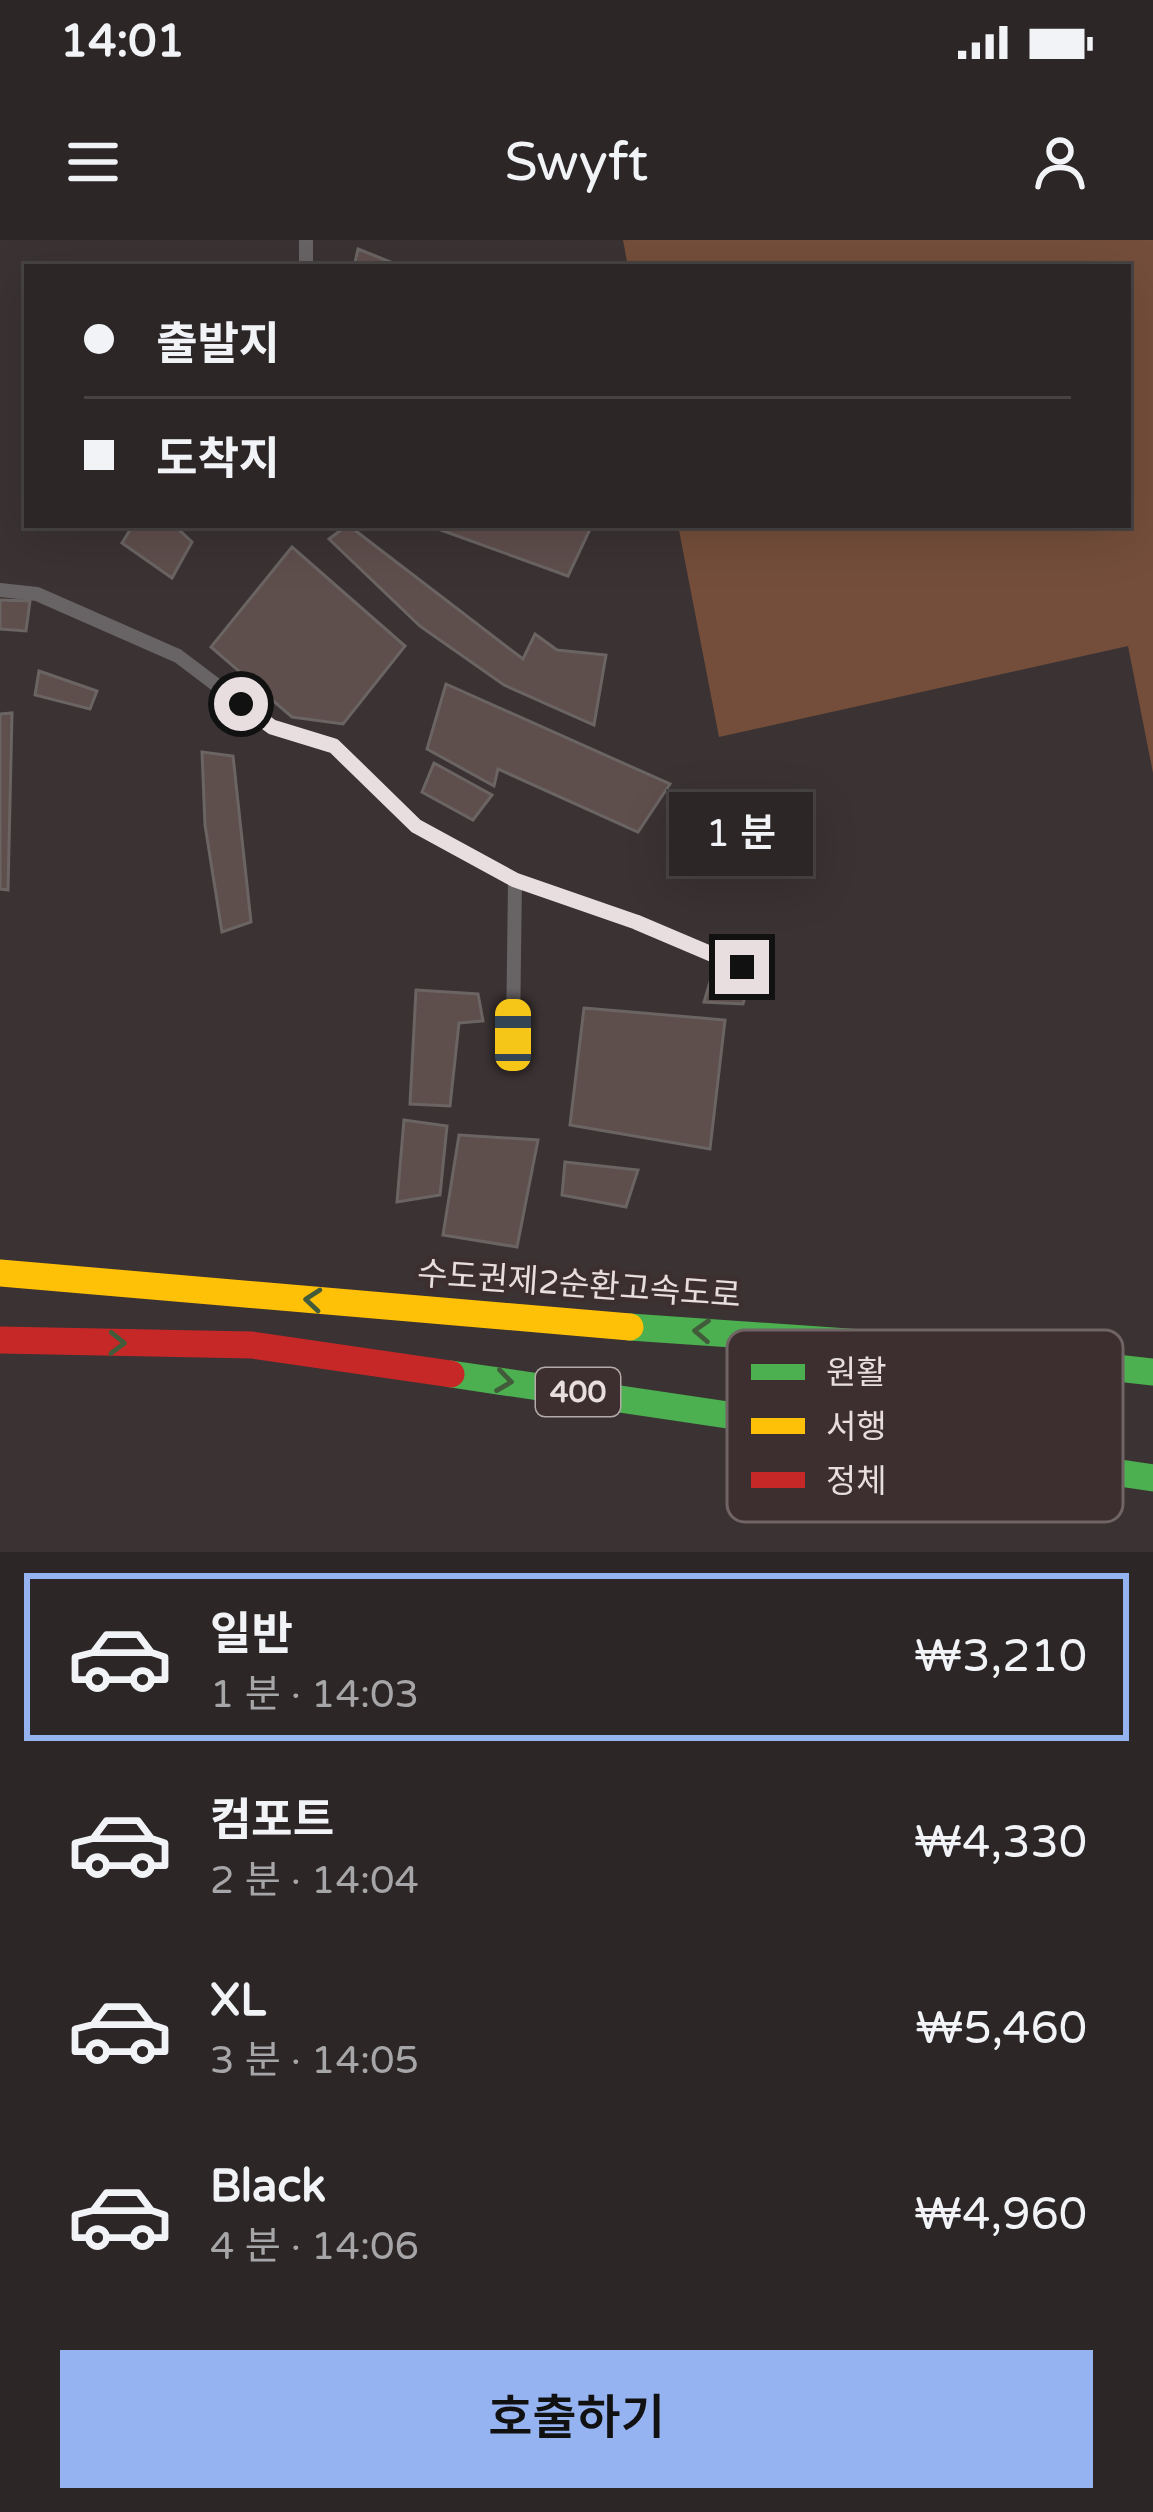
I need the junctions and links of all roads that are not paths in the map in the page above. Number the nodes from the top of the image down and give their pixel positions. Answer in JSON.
{"nodes":[{"id":1,"x":0,"y":590,"type":"edge"},
{"id":2,"x":515,"y":880,"type":"junction"},
{"id":3,"x":742,"y":967,"type":"dead end"},
{"id":4,"x":513,"y":1035,"type":"dead end"},
{"id":5,"x":0,"y":1273,"type":"edge"},
{"id":6,"x":727,"y":1333,"type":"edge"},
{"id":7,"x":0,"y":1340,"type":"edge"},
{"id":8,"x":1123,"y":1368,"type":"edge"},
{"id":9,"x":1153,"y":1372,"type":"edge"},
{"id":10,"x":727,"y":1415,"type":"edge"},
{"id":11,"x":1123,"y":1474,"type":"edge"},
{"id":12,"x":1153,"y":1478,"type":"edge"}],
"edges":[{"from":1,"to":2,"type":"lane"},
{"from":2,"to":3,"type":"lane"},
{"from":2,"to":4,"type":"lane"},
{"from":6,"to":5,"type":"highway","name":"수도권제2순환고속도로","number":"400","one_way":true},
{"from":7,"to":10,"type":"highway","number":"400","one_way":true},
{"from":9,"to":8,"type":"highway","name":"수도권제2순환고속도로","number":"400","one_way":true},
{"from":11,"to":12,"type":"highway","number":"400","one_way":true}]}
